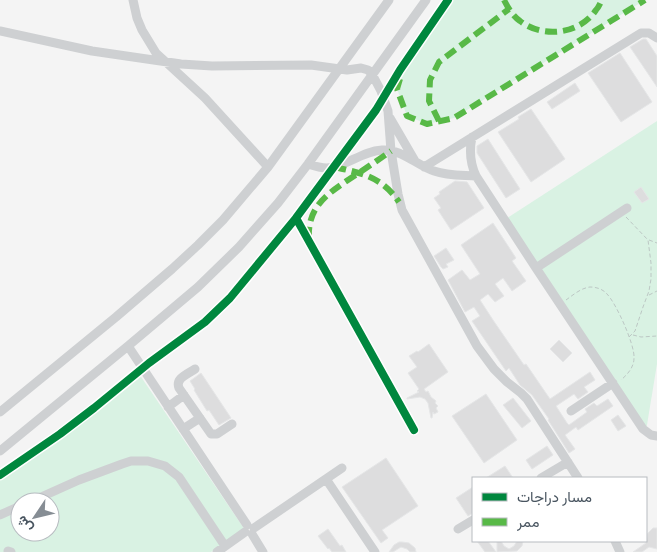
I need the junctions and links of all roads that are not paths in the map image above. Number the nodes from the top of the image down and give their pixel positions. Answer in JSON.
{"nodes":[{"id":1,"x":133,"y":0,"type":"edge"},
{"id":2,"x":426,"y":0,"type":"edge"},
{"id":3,"x":387,"y":1,"type":"edge"},
{"id":4,"x":0,"y":31,"type":"edge"},
{"id":5,"x":657,"y":38,"type":"edge"},
{"id":6,"x":165,"y":62,"type":"junction"},
{"id":7,"x":338,"y":69,"type":"junction"},
{"id":8,"x":372,"y":74,"type":"junction"},
{"id":9,"x":389,"y":117,"type":"junction"},
{"id":10,"x":472,"y":137,"type":"junction"},
{"id":11,"x":391,"y":151,"type":"junction"},
{"id":12,"x":415,"y":161,"type":"junction"},
{"id":13,"x":308,"y":164,"type":"junction"},
{"id":14,"x":268,"y":167,"type":"junction"},
{"id":15,"x":424,"y":167,"type":"junction"},
{"id":16,"x":476,"y":176,"type":"junction"},
{"id":17,"x":624,"y":210,"type":"road end"},
{"id":18,"x":536,"y":268,"type":"junction"},
{"id":19,"x":128,"y":346,"type":"junction"},
{"id":20,"x":195,"y":369,"type":"dead end"},
{"id":21,"x":613,"y":383,"type":"junction"},
{"id":22,"x":184,"y":395,"type":"junction"},
{"id":23,"x":168,"y":406,"type":"junction"},
{"id":24,"x":571,"y":411,"type":"dead end"},
{"id":25,"x":0,"y":412,"type":"edge"},
{"id":26,"x":200,"y":418,"type":"junction"},
{"id":27,"x":232,"y":424,"type":"dead end"},
{"id":28,"x":183,"y":429,"type":"junction"},
{"id":29,"x":657,"y":436,"type":"edge"},
{"id":30,"x":0,"y":451,"type":"edge"},
{"id":31,"x":568,"y":462,"type":"junction"},
{"id":32,"x":342,"y":468,"type":"dead end"},
{"id":33,"x":543,"y":477,"type":"edge"},
{"id":34,"x":577,"y":477,"type":"edge"},
{"id":35,"x":326,"y":479,"type":"junction"},
{"id":36,"x":52,"y":492,"type":"edge"},
{"id":37,"x":472,"y":521,"type":"edge"},
{"id":38,"x":249,"y":530,"type":"junction"},
{"id":39,"x":458,"y":530,"type":"dead end"},
{"id":40,"x":225,"y":546,"type":"junction"},
{"id":41,"x":217,"y":552,"type":"edge"},
{"id":42,"x":263,"y":552,"type":"edge"},
{"id":43,"x":374,"y":552,"type":"edge"}],
"edges":[{"from":1,"to":6,"type":"lane"},
{"from":2,"to":8,"type":"lane"},
{"from":3,"to":7,"type":"lane"},
{"from":4,"to":6,"type":"lane"},
{"from":5,"to":10,"type":"lane"},
{"from":6,"to":7,"type":"lane"},
{"from":6,"to":14,"type":"lane"},
{"from":7,"to":8,"type":"lane"},
{"from":7,"to":14,"type":"lane"},
{"from":8,"to":9,"type":"lane"},
{"from":8,"to":13,"type":"lane"},
{"from":9,"to":11,"type":"lane"},
{"from":9,"to":12,"type":"lane"},
{"from":10,"to":15,"type":"lane"},
{"from":10,"to":16,"type":"lane"},
{"from":11,"to":12,"type":"lane"},
{"from":11,"to":13,"type":"lane"},
{"from":11,"to":31,"type":"lane"},
{"from":12,"to":15,"type":"lane"},
{"from":13,"to":19,"type":"lane"},
{"from":14,"to":25,"type":"lane"},
{"from":15,"to":16,"type":"lane"},
{"from":16,"to":18,"type":"lane"},
{"from":17,"to":18,"type":"lane"},
{"from":18,"to":21,"type":"lane"},
{"from":19,"to":23,"type":"lane"},
{"from":19,"to":30,"type":"lane"},
{"from":20,"to":22,"type":"lane"},
{"from":21,"to":24,"type":"lane"},
{"from":21,"to":29,"type":"lane"},
{"from":22,"to":23,"type":"lane"},
{"from":22,"to":26,"type":"lane"},
{"from":23,"to":28,"type":"lane"},
{"from":26,"to":27,"type":"lane"},
{"from":26,"to":28,"type":"lane"},
{"from":28,"to":38,"type":"lane"},
{"from":31,"to":33,"type":"lane"},
{"from":31,"to":34,"type":"lane"},
{"from":32,"to":35,"type":"lane"},
{"from":35,"to":38,"type":"lane"},
{"from":35,"to":43,"type":"lane"},
{"from":36,"to":40,"type":"lane"},
{"from":37,"to":39,"type":"lane"},
{"from":38,"to":40,"type":"lane"},
{"from":38,"to":42,"type":"lane"},
{"from":40,"to":41,"type":"lane"}]}
